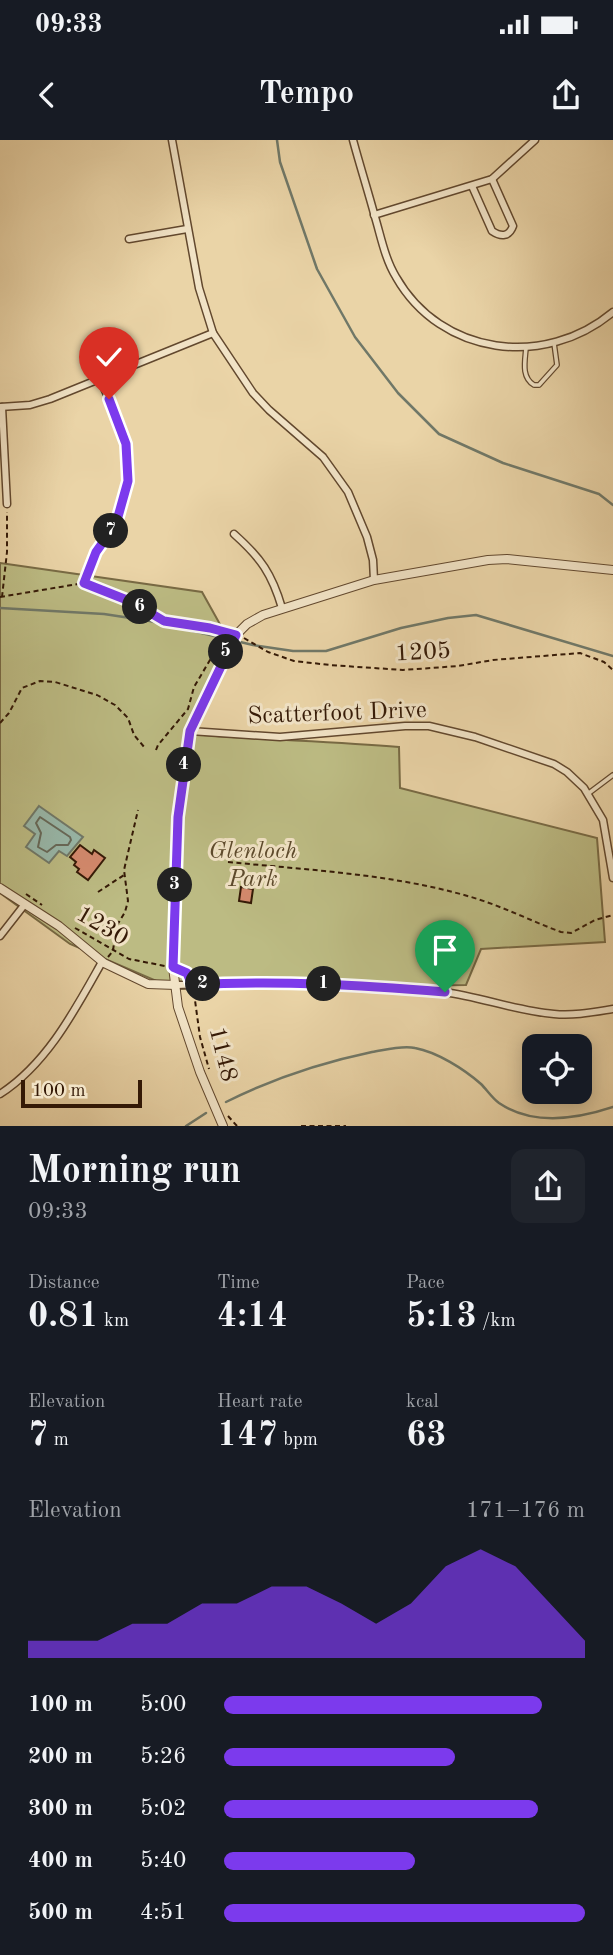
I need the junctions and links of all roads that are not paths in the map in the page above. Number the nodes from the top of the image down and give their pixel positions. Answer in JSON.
{"nodes":[{"id":1,"x":172,"y":140,"type":"edge"},
{"id":2,"x":353,"y":140,"type":"edge"},
{"id":3,"x":535,"y":140,"type":"edge"},
{"id":4,"x":492,"y":179,"type":"junction"},
{"id":5,"x":472,"y":186,"type":"junction"},
{"id":6,"x":374,"y":215,"type":"junction"},
{"id":7,"x":187,"y":229,"type":"junction"},
{"id":8,"x":129,"y":239,"type":"dead end"},
{"id":9,"x":613,"y":312,"type":"edge"},
{"id":10,"x":213,"y":333,"type":"junction"},
{"id":11,"x":554,"y":342,"type":"junction"},
{"id":12,"x":526,"y":348,"type":"junction"},
{"id":13,"x":100,"y":379,"type":"junction"},
{"id":14,"x":1,"y":407,"type":"edge"},
{"id":15,"x":7,"y":504,"type":"road end"},
{"id":16,"x":116,"y":524,"type":"road end"},
{"id":17,"x":234,"y":534,"type":"dead end"},
{"id":18,"x":613,"y":570,"type":"edge"},
{"id":19,"x":374,"y":580,"type":"junction"},
{"id":20,"x":282,"y":608,"type":"junction"},
{"id":21,"x":190,"y":731,"type":"junction"},
{"id":22,"x":613,"y":775,"type":"edge"},
{"id":23,"x":589,"y":793,"type":"junction"},
{"id":24,"x":611,"y":847,"type":"edge"},
{"id":25,"x":613,"y":878,"type":"edge"},
{"id":26,"x":0,"y":888,"type":"edge"},
{"id":27,"x":25,"y":904,"type":"junction"},
{"id":28,"x":0,"y":936,"type":"edge"},
{"id":29,"x":103,"y":963,"type":"junction"},
{"id":30,"x":176,"y":985,"type":"junction"},
{"id":31,"x":613,"y":1009,"type":"edge"},
{"id":32,"x":0,"y":1094,"type":"edge"},
{"id":33,"x":223,"y":1125,"type":"edge"}],
"edges":[{"from":1,"to":7,"type":"street"},
{"from":2,"to":6,"type":"street"},
{"from":3,"to":4,"type":"street"},
{"from":4,"to":5,"type":"street"},
{"from":4,"to":5,"type":"street"},
{"from":5,"to":6,"type":"street"},
{"from":6,"to":12,"type":"street"},
{"from":7,"to":8,"type":"street"},
{"from":7,"to":10,"type":"street"},
{"from":9,"to":11,"type":"street"},
{"from":10,"to":13,"type":"street"},
{"from":10,"to":19,"type":"street"},
{"from":11,"to":12,"type":"street"},
{"from":11,"to":12,"type":"lane"},
{"from":13,"to":14,"type":"street"},
{"from":13,"to":16,"type":"street"},
{"from":14,"to":15,"type":"street"},
{"from":17,"to":20,"type":"street"},
{"from":18,"to":19,"type":"street"},
{"from":19,"to":20,"type":"street"},
{"from":20,"to":21,"type":"street"},
{"from":21,"to":23,"type":"street","name":"Scatterfoot Drive"},
{"from":21,"to":30,"type":"street"},
{"from":22,"to":23,"type":"lane"},
{"from":23,"to":24,"type":"street","name":"Scatterfoot Drive"},
{"from":24,"to":25,"type":"street","name":"Scatterfoot Drive"},
{"from":26,"to":27,"type":"street"},
{"from":27,"to":28,"type":"street"},
{"from":27,"to":29,"type":"street"},
{"from":29,"to":30,"type":"street"},
{"from":29,"to":32,"type":"street"},
{"from":30,"to":31,"type":"street"},
{"from":30,"to":33,"type":"street"}]}
